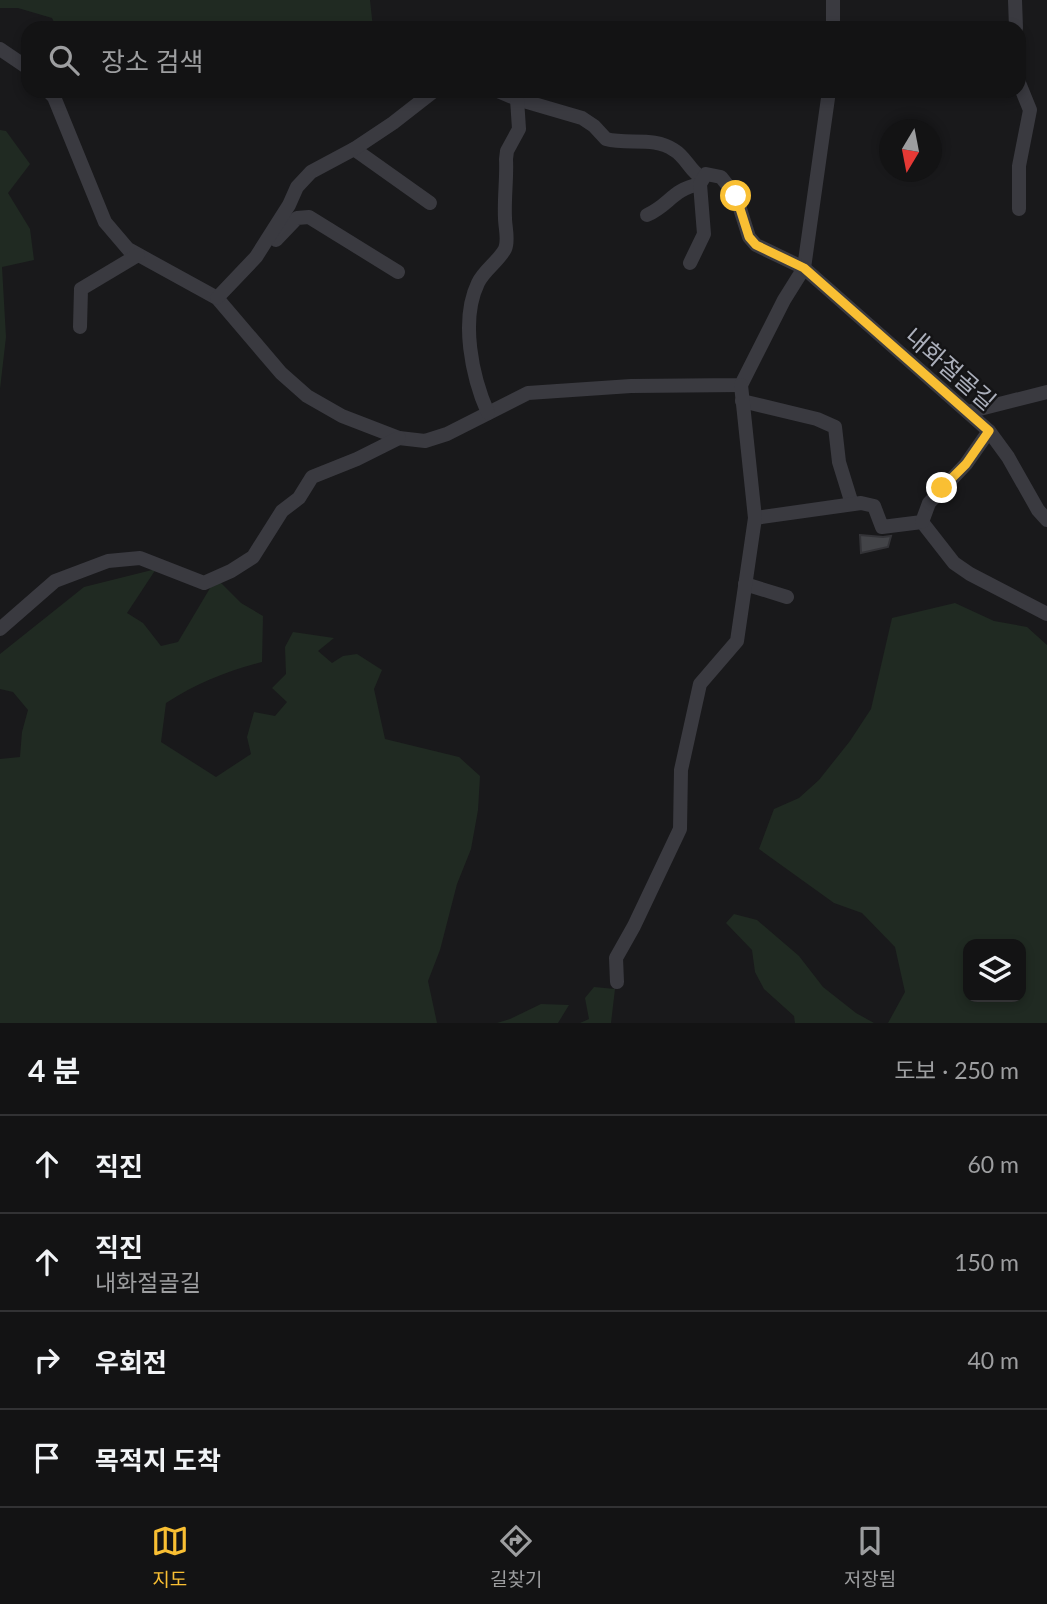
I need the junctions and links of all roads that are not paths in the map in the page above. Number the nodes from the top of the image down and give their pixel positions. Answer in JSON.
{"nodes":[{"id":1,"x":833,"y":0,"type":"edge"},
{"id":2,"x":1015,"y":0,"type":"edge"},
{"id":3,"x":832,"y":21,"type":"edge"},
{"id":4,"x":1016,"y":21,"type":"edge"},
{"id":5,"x":0,"y":49,"type":"edge"},
{"id":6,"x":21,"y":63,"type":"edge"},
{"id":7,"x":54,"y":98,"type":"edge"},
{"id":8,"x":425,"y":98,"type":"edge"},
{"id":9,"x":828,"y":98,"type":"edge"},
{"id":10,"x":1025,"y":98,"type":"edge"},
{"id":11,"x":517,"y":99,"type":"joint"},
{"id":12,"x":354,"y":149,"type":"junction"},
{"id":13,"x":701,"y":181,"type":"junction"},
{"id":14,"x":430,"y":203,"type":"dead end"},
{"id":15,"x":1018,"y":209,"type":"dead end"},
{"id":16,"x":647,"y":215,"type":"dead end"},
{"id":17,"x":138,"y":255,"type":"junction"},
{"id":18,"x":256,"y":257,"type":"junction"},
{"id":19,"x":690,"y":263,"type":"dead end"},
{"id":20,"x":804,"y":268,"type":"junction"},
{"id":21,"x":398,"y":272,"type":"dead end"},
{"id":22,"x":217,"y":298,"type":"junction"},
{"id":23,"x":80,"y":327,"type":"dead end"},
{"id":24,"x":741,"y":385,"type":"junction"},
{"id":25,"x":1047,"y":392,"type":"edge"},
{"id":26,"x":742,"y":401,"type":"junction"},
{"id":27,"x":968,"y":412,"type":"junction"},
{"id":28,"x":488,"y":413,"type":"junction"},
{"id":29,"x":989,"y":431,"type":"junction"},
{"id":30,"x":399,"y":438,"type":"junction"},
{"id":31,"x":852,"y":504,"type":"junction"},
{"id":32,"x":1043,"y":515,"type":"edge"},
{"id":33,"x":755,"y":518,"type":"junction"},
{"id":34,"x":922,"y":522,"type":"junction"},
{"id":35,"x":745,"y":584,"type":"junction"},
{"id":36,"x":786,"y":597,"type":"dead end"},
{"id":37,"x":1047,"y":614,"type":"edge"},
{"id":38,"x":0,"y":629,"type":"edge"},
{"id":39,"x":617,"y":982,"type":"dead end"}],
"edges":[{"from":1,"to":3,"type":"street"},
{"from":2,"to":4,"type":"street"},
{"from":5,"to":6,"type":"street"},
{"from":7,"to":17,"type":"street"},
{"from":8,"to":12,"type":"street"},
{"from":9,"to":20,"type":"street"},
{"from":10,"to":15,"type":"street"},
{"from":11,"to":13,"type":"street"},
{"from":11,"to":28,"type":"street"},
{"from":12,"to":14,"type":"street"},
{"from":12,"to":18,"type":"street"},
{"from":13,"to":16,"type":"street"},
{"from":13,"to":19,"type":"street"},
{"from":13,"to":20,"type":"street","name":"내화절골길"},
{"from":17,"to":22,"type":"street"},
{"from":17,"to":23,"type":"street"},
{"from":18,"to":21,"type":"street"},
{"from":18,"to":22,"type":"street"},
{"from":20,"to":24,"type":"street"},
{"from":20,"to":27,"type":"street","name":"내화절골길"},
{"from":22,"to":30,"type":"street"},
{"from":24,"to":26,"type":"street"},
{"from":24,"to":28,"type":"street"},
{"from":25,"to":27,"type":"street"},
{"from":26,"to":31,"type":"street"},
{"from":26,"to":33,"type":"street"},
{"from":27,"to":29,"type":"street","name":"내화절골길"},
{"from":28,"to":30,"type":"street"},
{"from":29,"to":32,"type":"street","name":"내화절골길"},
{"from":29,"to":34,"type":"street"},
{"from":30,"to":38,"type":"street"},
{"from":31,"to":33,"type":"street"},
{"from":31,"to":34,"type":"street"},
{"from":33,"to":35,"type":"street"},
{"from":34,"to":37,"type":"street"},
{"from":35,"to":36,"type":"street"},
{"from":35,"to":39,"type":"street"}]}
